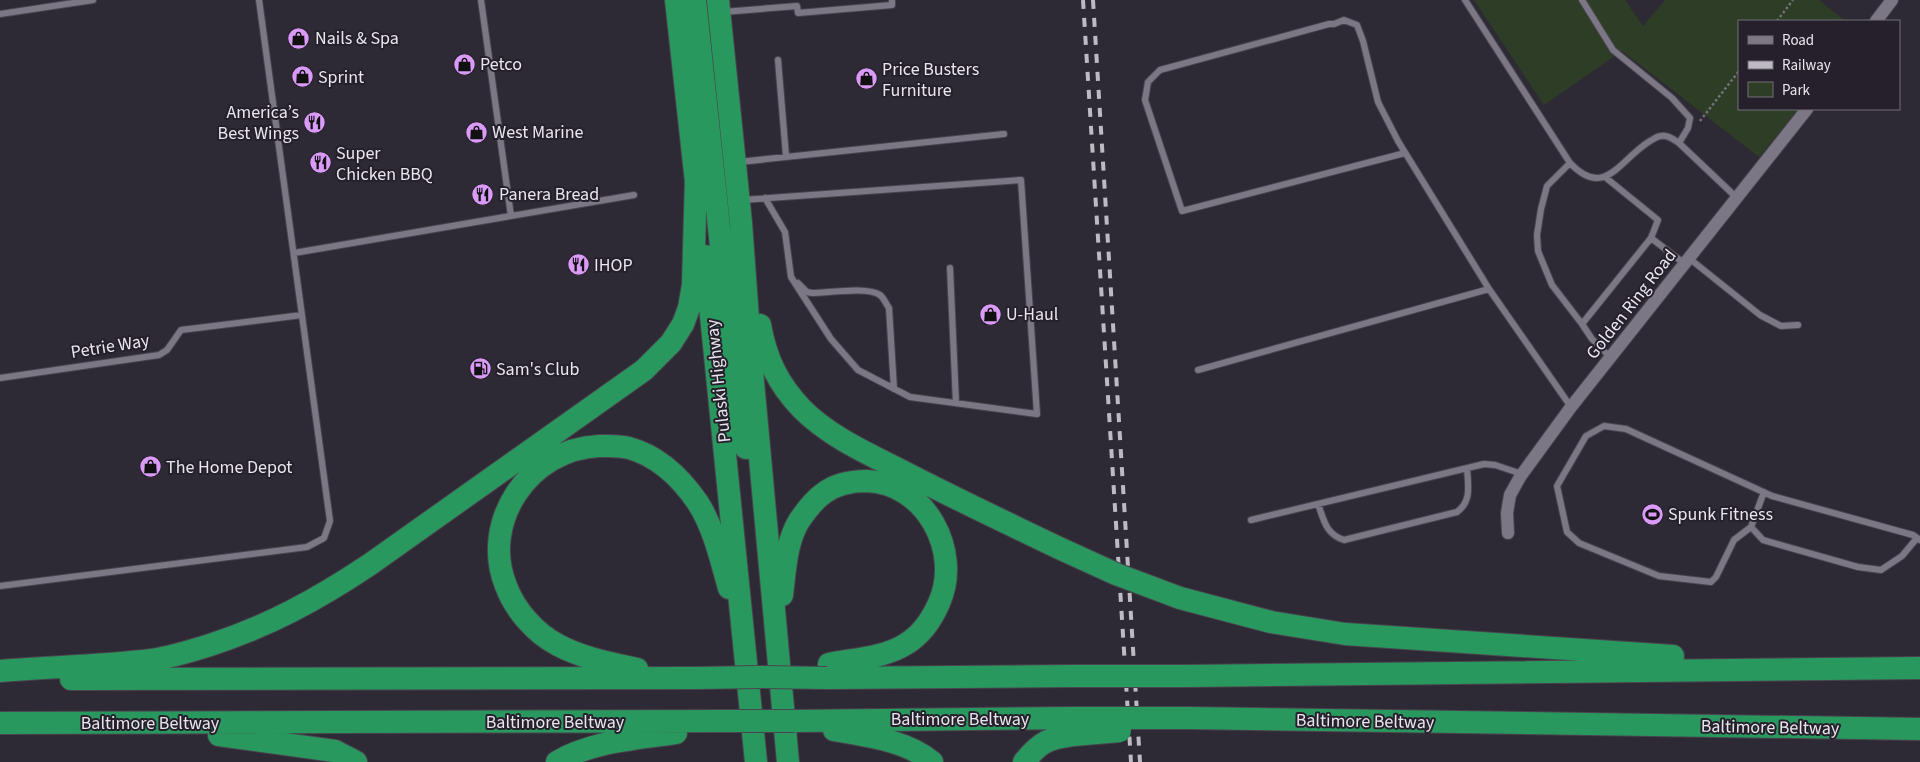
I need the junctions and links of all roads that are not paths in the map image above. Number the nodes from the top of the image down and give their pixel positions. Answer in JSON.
{"nodes":[{"id":1,"x":93,"y":0,"type":"edge"},
{"id":2,"x":259,"y":0,"type":"edge"},
{"id":3,"x":481,"y":0,"type":"edge"},
{"id":4,"x":676,"y":0,"type":"edge"},
{"id":5,"x":694,"y":0,"type":"edge"},
{"id":6,"x":892,"y":0,"type":"edge"},
{"id":7,"x":1466,"y":0,"type":"edge"},
{"id":8,"x":1582,"y":0,"type":"edge"},
{"id":9,"x":1892,"y":0,"type":"edge"},
{"id":10,"x":719,"y":6,"type":"edge"},
{"id":11,"x":0,"y":14,"type":"edge"},
{"id":12,"x":1877,"y":20,"type":"edge"},
{"id":13,"x":778,"y":60,"type":"dead end"},
{"id":14,"x":1806,"y":110,"type":"edge"},
{"id":15,"x":1004,"y":134,"type":"dead end"},
{"id":16,"x":1679,"y":143,"type":"junction"},
{"id":17,"x":1405,"y":153,"type":"junction"},
{"id":18,"x":786,"y":156,"type":"junction"},
{"id":19,"x":735,"y":162,"type":"junction"},
{"id":20,"x":1570,"y":162,"type":"junction"},
{"id":21,"x":696,"y":177,"type":"junction"},
{"id":22,"x":1606,"y":178,"type":"junction"},
{"id":23,"x":634,"y":195,"type":"dead end"},
{"id":24,"x":765,"y":198,"type":"junction"},
{"id":25,"x":1737,"y":198,"type":"junction"},
{"id":26,"x":739,"y":200,"type":"junction"},
{"id":27,"x":510,"y":216,"type":"junction"},
{"id":28,"x":741,"y":223,"type":"junction"},
{"id":29,"x":1651,"y":238,"type":"junction"},
{"id":30,"x":294,"y":253,"type":"junction"},
{"id":31,"x":1687,"y":262,"type":"junction"},
{"id":32,"x":950,"y":268,"type":"dead end"},
{"id":33,"x":791,"y":277,"type":"junction"},
{"id":34,"x":1488,"y":289,"type":"junction"},
{"id":35,"x":302,"y":315,"type":"junction"},
{"id":36,"x":1582,"y":324,"type":"junction"},
{"id":37,"x":1798,"y":325,"type":"dead end"},
{"id":38,"x":1611,"y":358,"type":"junction"},
{"id":39,"x":1198,"y":370,"type":"dead end"},
{"id":40,"x":0,"y":378,"type":"edge"},
{"id":41,"x":894,"y":390,"type":"junction"},
{"id":42,"x":956,"y":403,"type":"junction"},
{"id":43,"x":1571,"y":407,"type":"junction"},
{"id":44,"x":1467,"y":468,"type":"junction"},
{"id":45,"x":1522,"y":474,"type":"junction"},
{"id":46,"x":1764,"y":492,"type":"junction"},
{"id":47,"x":1318,"y":504,"type":"junction"},
{"id":48,"x":1251,"y":520,"type":"dead end"},
{"id":49,"x":1751,"y":527,"type":"junction"},
{"id":50,"x":767,"y":532,"type":"junction"},
{"id":51,"x":1508,"y":533,"type":"dead end"},
{"id":52,"x":1918,"y":538,"type":"edge"},
{"id":53,"x":0,"y":586,"type":"edge"},
{"id":54,"x":744,"y":636,"type":"junction"},
{"id":55,"x":776,"y":637,"type":"junction"},
{"id":56,"x":1864,"y":667,"type":"junction"},
{"id":57,"x":1920,"y":668,"type":"edge"},
{"id":58,"x":0,"y":671,"type":"edge"},
{"id":59,"x":828,"y":671,"type":"junction"},
{"id":60,"x":674,"y":678,"type":"junction"},
{"id":61,"x":0,"y":680,"type":"edge"},
{"id":62,"x":789,"y":714,"type":"junction"},
{"id":63,"x":5,"y":723,"type":"edge"},
{"id":64,"x":117,"y":723,"type":"junction"},
{"id":65,"x":706,"y":724,"type":"junction"},
{"id":66,"x":832,"y":725,"type":"junction"},
{"id":67,"x":1073,"y":727,"type":"junction"},
{"id":68,"x":1920,"y":730,"type":"edge"},
{"id":69,"x":356,"y":762,"type":"edge"},
{"id":70,"x":557,"y":762,"type":"edge"},
{"id":71,"x":756,"y":762,"type":"edge"},
{"id":72,"x":788,"y":762,"type":"edge"},
{"id":73,"x":796,"y":762,"type":"edge"},
{"id":74,"x":932,"y":762,"type":"edge"},
{"id":75,"x":1024,"y":762,"type":"edge"}],
"edges":[{"from":1,"to":11,"type":"lane"},
{"from":2,"to":30,"type":"lane"},
{"from":3,"to":27,"type":"lane"},
{"from":4,"to":21,"type":"highway","name":"Pulaski Highway"},
{"from":5,"to":50,"type":"highway"},
{"from":6,"to":10,"type":"lane"},
{"from":7,"to":20,"type":"lane"},
{"from":8,"to":16,"type":"lane"},
{"from":9,"to":12,"type":"street"},
{"from":10,"to":19,"type":"highway","name":"Pulaski Highway"},
{"from":13,"to":18,"type":"lane"},
{"from":14,"to":25,"type":"street","name":"Golden Ring Road"},
{"from":15,"to":18,"type":"lane"},
{"from":16,"to":22,"type":"lane"},
{"from":16,"to":25,"type":"lane"},
{"from":17,"to":17,"type":"lane"},
{"from":17,"to":34,"type":"lane"},
{"from":18,"to":19,"type":"lane"},
{"from":19,"to":26,"type":"highway","name":"Pulaski Highway"},
{"from":20,"to":22,"type":"lane"},
{"from":20,"to":36,"type":"lane"},
{"from":21,"to":54,"type":"highway","name":"Pulaski Highway"},
{"from":21,"to":58,"type":"highway"},
{"from":22,"to":29,"type":"lane"},
{"from":23,"to":27,"type":"lane"},
{"from":24,"to":26,"type":"lane"},
{"from":24,"to":33,"type":"lane"},
{"from":24,"to":42,"type":"lane"},
{"from":25,"to":31,"type":"street","name":"Golden Ring Road"},
{"from":26,"to":28,"type":"highway","name":"Pulaski Highway"},
{"from":27,"to":30,"type":"lane"},
{"from":28,"to":50,"type":"highway","name":"Pulaski Highway"},
{"from":28,"to":56,"type":"highway","bridge":true},
{"from":29,"to":31,"type":"lane"},
{"from":29,"to":36,"type":"lane"},
{"from":30,"to":35,"type":"lane"},
{"from":31,"to":37,"type":"lane"},
{"from":31,"to":38,"type":"street","name":"Golden Ring Road"},
{"from":32,"to":42,"type":"lane"},
{"from":33,"to":41,"type":"lane"},
{"from":33,"to":41,"type":"lane"},
{"from":34,"to":39,"type":"lane"},
{"from":34,"to":43,"type":"lane"},
{"from":35,"to":40,"type":"lane","name":"Petrie Way"},
{"from":35,"to":53,"type":"lane"},
{"from":36,"to":38,"type":"lane"},
{"from":38,"to":43,"type":"street","name":"Golden Ring Road"},
{"from":41,"to":42,"type":"lane"},
{"from":43,"to":45,"type":"street","name":"Golden Ring Road"},
{"from":44,"to":45,"type":"lane"},
{"from":44,"to":47,"type":"lane"},
{"from":44,"to":47,"type":"lane"},
{"from":45,"to":51,"type":"street","name":"Golden Ring Road"},
{"from":46,"to":49,"type":"lane"},
{"from":46,"to":49,"type":"lane"},
{"from":46,"to":52,"type":"lane"},
{"from":47,"to":48,"type":"lane"},
{"from":49,"to":52,"type":"lane"},
{"from":50,"to":55,"type":"highway","name":"Pulaski Highway"},
{"from":54,"to":60,"type":"highway"},
{"from":54,"to":71,"type":"highway","name":"Pulaski Highway"},
{"from":55,"to":59,"type":"highway"},
{"from":55,"to":62,"type":"highway","name":"Pulaski Highway"},
{"from":56,"to":57,"type":"highway"},
{"from":56,"to":59,"type":"highway","bridge":true},
{"from":59,"to":60,"type":"highway","bridge":true},
{"from":60,"to":61,"type":"highway"},
{"from":62,"to":65,"type":"highway","name":"Baltimore Beltway","bridge":true},
{"from":62,"to":66,"type":"highway","name":"Baltimore Beltway"},
{"from":62,"to":72,"type":"highway","name":"Pulaski Highway"},
{"from":62,"to":73,"type":"highway"},
{"from":63,"to":64,"type":"highway","name":"Baltimore Beltway"},
{"from":64,"to":65,"type":"highway","name":"Baltimore Beltway"},
{"from":64,"to":69,"type":"highway"},
{"from":65,"to":70,"type":"highway"},
{"from":66,"to":67,"type":"highway","name":"Baltimore Beltway"},
{"from":66,"to":74,"type":"highway"},
{"from":67,"to":68,"type":"highway","name":"Baltimore Beltway","bridge":true},
{"from":67,"to":75,"type":"highway"}]}
